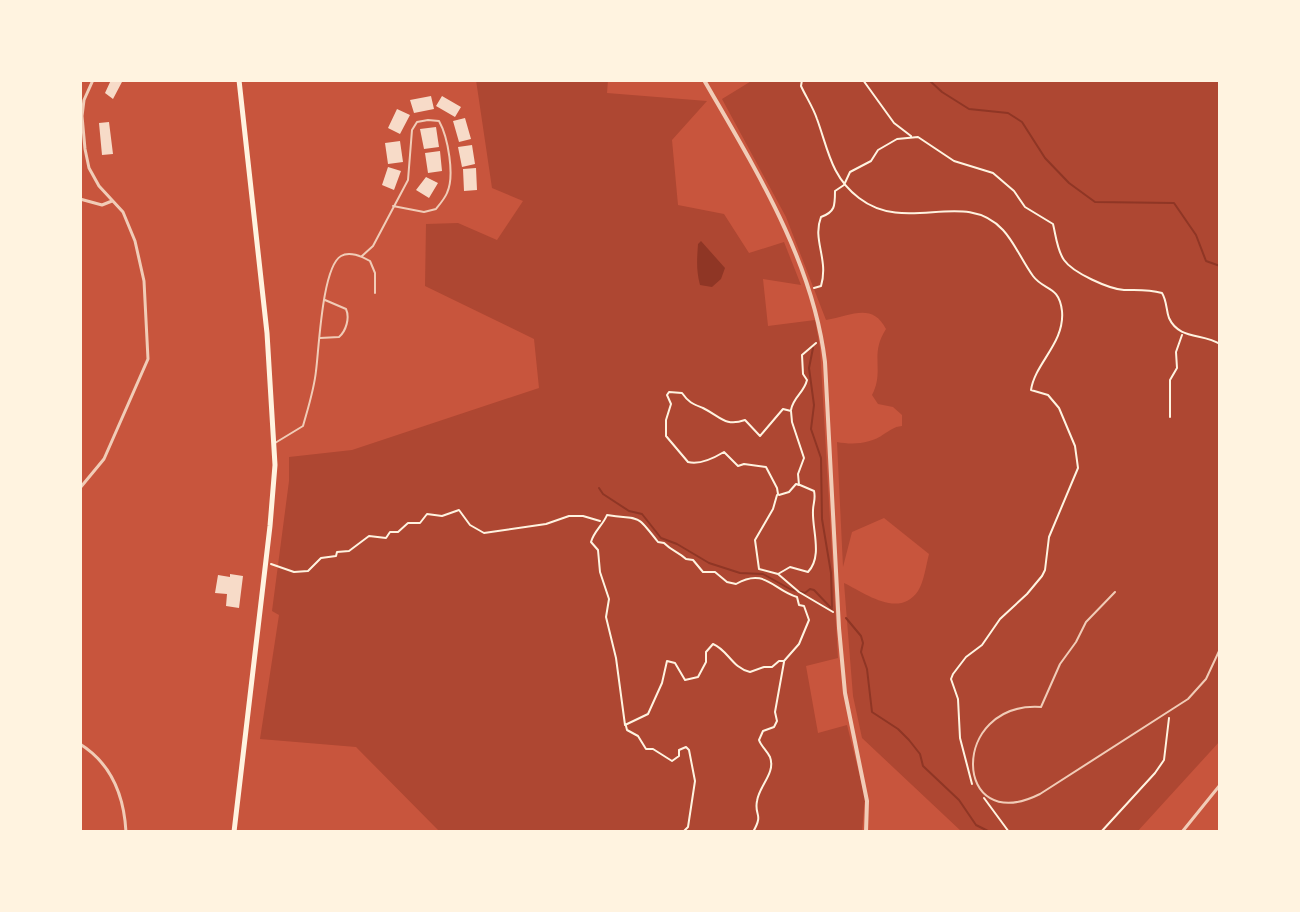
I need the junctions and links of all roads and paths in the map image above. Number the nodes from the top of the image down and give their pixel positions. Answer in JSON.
{"nodes":[{"id":1,"x":93,"y":80,"type":"edge"},
{"id":2,"x":239,"y":80,"type":"edge"},
{"id":3,"x":704,"y":80,"type":"edge"},
{"id":4,"x":802,"y":80,"type":"edge"},
{"id":5,"x":863,"y":80,"type":"edge"},
{"id":6,"x":82,"y":99,"type":"edge"},
{"id":7,"x":911,"y":136,"type":"junction"},
{"id":8,"x":844,"y":185,"type":"junction"},
{"id":9,"x":80,"y":199,"type":"edge"},
{"id":10,"x":112,"y":201,"type":"junction"},
{"id":11,"x":393,"y":206,"type":"junction"},
{"id":12,"x":362,"y":256,"type":"junction"},
{"id":13,"x":809,"y":289,"type":"junction"},
{"id":14,"x":375,"y":293,"type":"dead end"},
{"id":15,"x":324,"y":300,"type":"junction"},
{"id":16,"x":821,"y":333,"type":"junction"},
{"id":17,"x":1182,"y":334,"type":"junction"},
{"id":18,"x":319,"y":338,"type":"junction"},
{"id":19,"x":1220,"y":344,"type":"edge"},
{"id":20,"x":791,"y":411,"type":"junction"},
{"id":21,"x":1170,"y":417,"type":"dead end"},
{"id":22,"x":274,"y":443,"type":"junction"},
{"id":23,"x":799,"y":485,"type":"junction"},
{"id":24,"x":80,"y":488,"type":"edge"},
{"id":25,"x":778,"y":494,"type":"junction"},
{"id":26,"x":601,"y":522,"type":"junction"},
{"id":27,"x":266,"y":563,"type":"junction"},
{"id":28,"x":778,"y":574,"type":"junction"},
{"id":29,"x":1115,"y":592,"type":"dead end"},
{"id":30,"x":805,"y":596,"type":"junction"},
{"id":31,"x":804,"y":606,"type":"junction"},
{"id":32,"x":838,"y":613,"type":"junction"},
{"id":33,"x":1220,"y":649,"type":"edge"},
{"id":34,"x":784,"y":661,"type":"junction"},
{"id":35,"x":1169,"y":713,"type":"junction"},
{"id":36,"x":625,"y":725,"type":"junction"},
{"id":37,"x":80,"y":744,"type":"edge"},
{"id":38,"x":1220,"y":785,"type":"edge"},
{"id":39,"x":973,"y":786,"type":"dead end"},
{"id":40,"x":980,"y":792,"type":"dead end"},
{"id":41,"x":126,"y":832,"type":"edge"},
{"id":42,"x":234,"y":832,"type":"edge"},
{"id":43,"x":683,"y":832,"type":"edge"},
{"id":44,"x":753,"y":832,"type":"edge"},
{"id":45,"x":866,"y":832,"type":"edge"},
{"id":46,"x":1009,"y":832,"type":"edge"},
{"id":47,"x":1101,"y":832,"type":"edge"},
{"id":48,"x":1182,"y":832,"type":"edge"}],
"edges":[{"from":1,"to":6,"type":"street"},
{"from":2,"to":22,"type":"main road"},
{"from":3,"to":13,"type":"street"},
{"from":4,"to":8,"type":"path"},
{"from":5,"to":7,"type":"path"},
{"from":6,"to":10,"type":"street"},
{"from":7,"to":8,"type":"path"},
{"from":7,"to":17,"type":"path"},
{"from":8,"to":13,"type":"path"},
{"from":8,"to":39,"type":"path"},
{"from":9,"to":10,"type":"street"},
{"from":10,"to":24,"type":"street"},
{"from":11,"to":11,"type":"lane"},
{"from":11,"to":12,"type":"lane"},
{"from":12,"to":14,"type":"lane"},
{"from":12,"to":15,"type":"lane"},
{"from":13,"to":16,"type":"street"},
{"from":15,"to":18,"type":"lane"},
{"from":15,"to":18,"type":"lane"},
{"from":16,"to":20,"type":"path"},
{"from":16,"to":32,"type":"street"},
{"from":17,"to":19,"type":"path"},
{"from":17,"to":21,"type":"path"},
{"from":18,"to":22,"type":"lane"},
{"from":20,"to":23,"type":"path"},
{"from":20,"to":25,"type":"path"},
{"from":22,"to":27,"type":"main road"},
{"from":23,"to":25,"type":"path"},
{"from":23,"to":28,"type":"path"},
{"from":25,"to":28,"type":"path"},
{"from":26,"to":27,"type":"path"},
{"from":26,"to":31,"type":"path"},
{"from":26,"to":36,"type":"path"},
{"from":27,"to":42,"type":"main road"},
{"from":28,"to":30,"type":"path"},
{"from":29,"to":35,"type":"lane"},
{"from":30,"to":31,"type":"path"},
{"from":30,"to":32,"type":"path"},
{"from":31,"to":34,"type":"path"},
{"from":32,"to":45,"type":"street"},
{"from":33,"to":35,"type":"lane"},
{"from":34,"to":36,"type":"path"},
{"from":34,"to":44,"type":"path"},
{"from":35,"to":47,"type":"path"},
{"from":36,"to":43,"type":"path"},
{"from":37,"to":41,"type":"street"},
{"from":38,"to":48,"type":"street"},
{"from":40,"to":46,"type":"path"}]}
